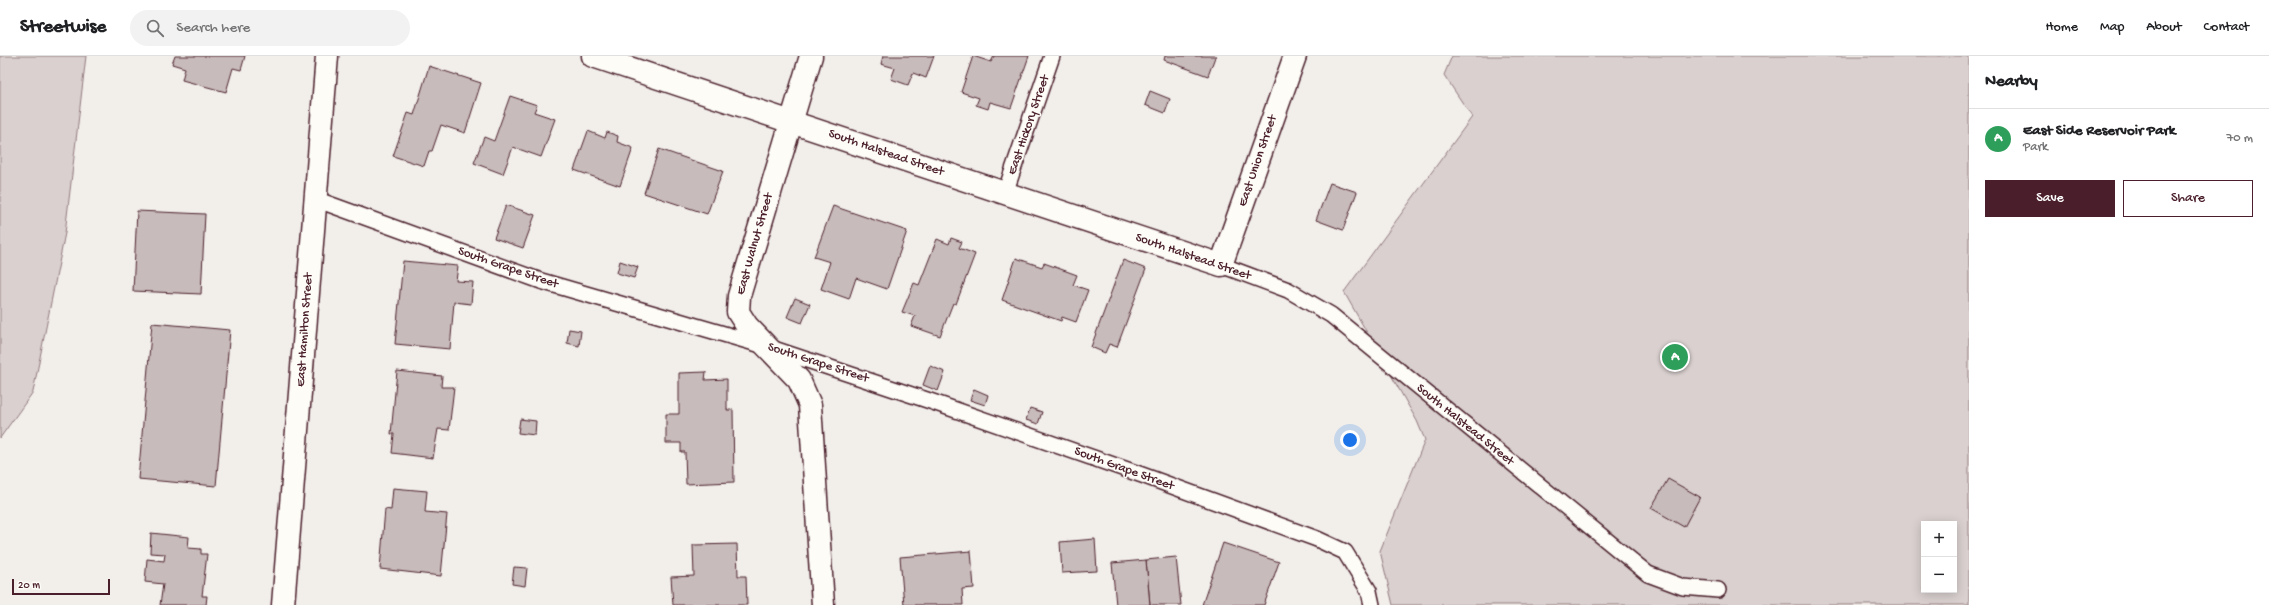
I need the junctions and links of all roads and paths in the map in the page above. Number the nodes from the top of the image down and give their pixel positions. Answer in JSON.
{"nodes":[{"id":1,"x":328,"y":56,"type":"edge"},
{"id":2,"x":593,"y":56,"type":"edge"},
{"id":3,"x":811,"y":56,"type":"edge"},
{"id":4,"x":1052,"y":56,"type":"edge"},
{"id":5,"x":1295,"y":56,"type":"edge"},
{"id":6,"x":790,"y":121,"type":"junction"},
{"id":7,"x":1005,"y":193,"type":"junction"},
{"id":8,"x":315,"y":199,"type":"junction"},
{"id":9,"x":1222,"y":265,"type":"junction"},
{"id":10,"x":765,"y":346,"type":"junction"},
{"id":11,"x":1718,"y":590,"type":"dead end"},
{"id":12,"x":283,"y":605,"type":"edge"},
{"id":13,"x":823,"y":605,"type":"edge"},
{"id":14,"x":1372,"y":605,"type":"edge"}],
"edges":[{"from":1,"to":8,"type":"street","name":"East Hamilton Street"},
{"from":2,"to":6,"type":"street","name":"South Halstead Street"},
{"from":3,"to":6,"type":"street","name":"East Walnut Street"},
{"from":4,"to":7,"type":"lane","name":"East Hickory Street"},
{"from":5,"to":9,"type":"street","name":"East Union Street"},
{"from":6,"to":7,"type":"street","name":"South Halstead Street"},
{"from":6,"to":10,"type":"street","name":"East Walnut Street"},
{"from":7,"to":9,"type":"street","name":"South Halstead Street"},
{"from":8,"to":10,"type":"lane","name":"South Grape Street"},
{"from":8,"to":12,"type":"street","name":"East Hamilton Street"},
{"from":9,"to":11,"type":"lane","name":"South Halstead Street"},
{"from":10,"to":13,"type":"street","name":"East Walnut Street"},
{"from":10,"to":14,"type":"lane","name":"South Grape Street"}]}
